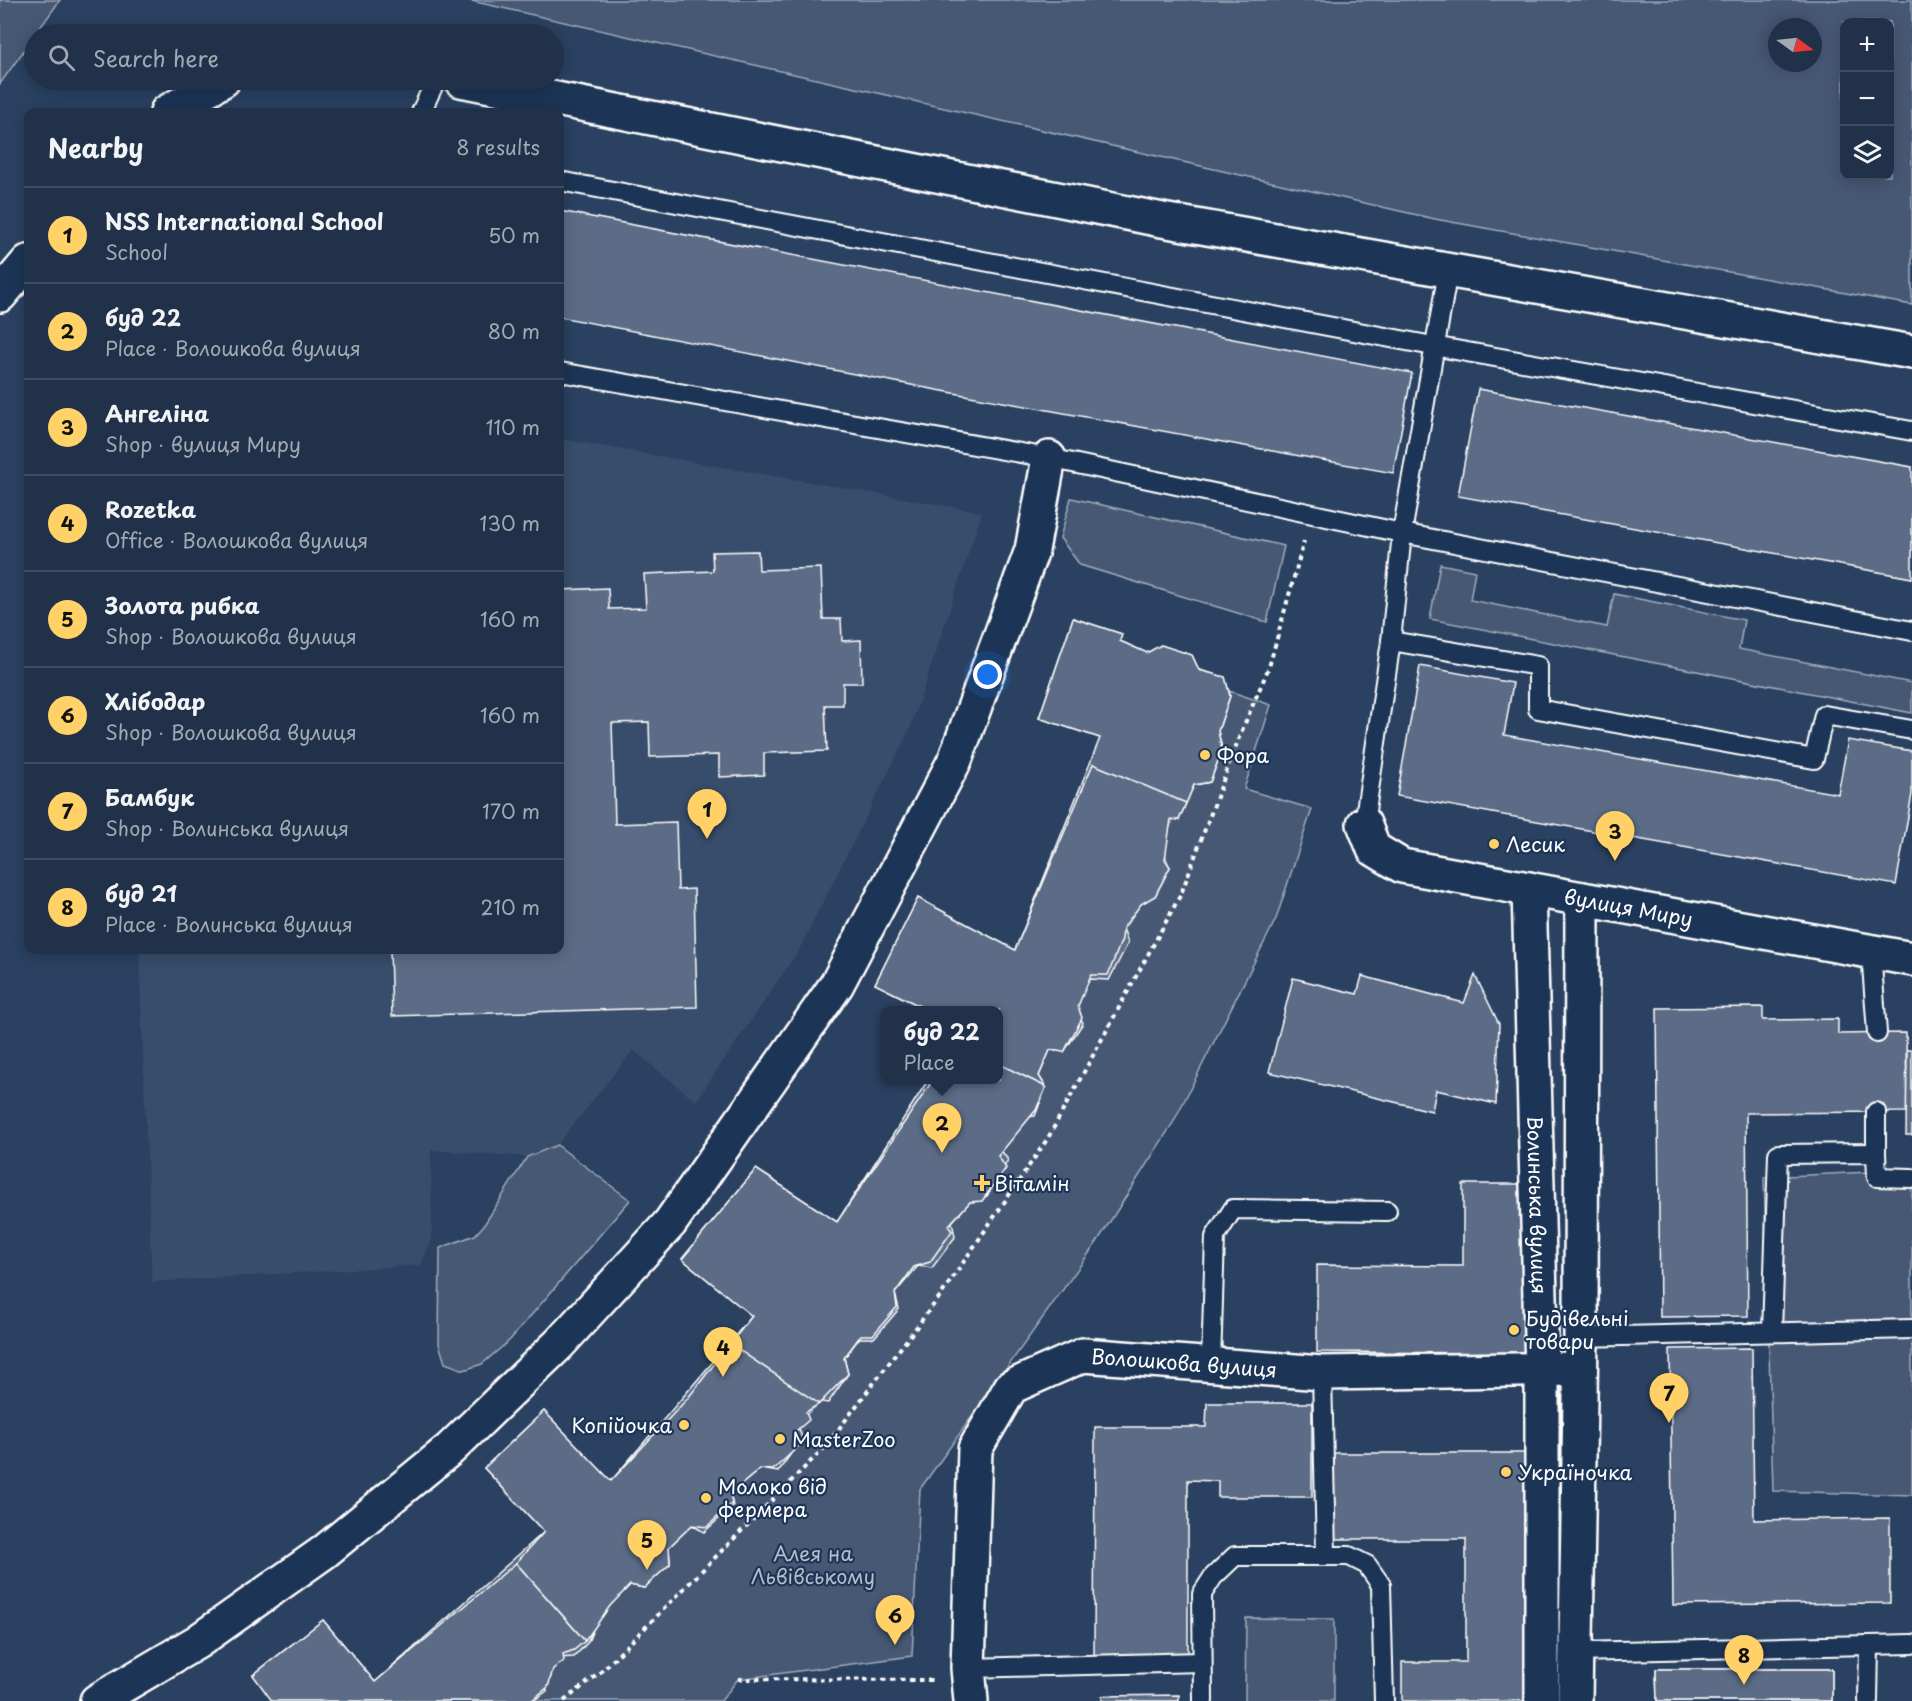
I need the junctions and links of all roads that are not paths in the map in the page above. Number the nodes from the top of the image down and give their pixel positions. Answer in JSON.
{"nodes":[{"id":1,"x":205,"y":90,"type":"edge"},
{"id":2,"x":431,"y":90,"type":"edge"},
{"id":3,"x":511,"y":90,"type":"edge"},
{"id":4,"x":173,"y":108,"type":"edge"},
{"id":5,"x":423,"y":108,"type":"edge"},
{"id":6,"x":564,"y":182,"type":"edge"},
{"id":7,"x":24,"y":267,"type":"edge"},
{"id":8,"x":1448,"y":271,"type":"junction"},
{"id":9,"x":0,"y":295,"type":"edge"},
{"id":10,"x":1433,"y":346,"type":"junction"},
{"id":11,"x":1912,"y":352,"type":"edge"},
{"id":12,"x":564,"y":373,"type":"edge"},
{"id":13,"x":1912,"y":431,"type":"edge"},
{"id":14,"x":1049,"y":458,"type":"junction"},
{"id":15,"x":1402,"y":533,"type":"junction"},
{"id":16,"x":1912,"y":631,"type":"edge"},
{"id":17,"x":1391,"y":641,"type":"junction"},
{"id":18,"x":1912,"y":730,"type":"edge"},
{"id":19,"x":1364,"y":824,"type":"joint"},
{"id":20,"x":1529,"y":889,"type":"junction"},
{"id":21,"x":1582,"y":899,"type":"junction"},
{"id":22,"x":1871,"y":951,"type":"junction"},
{"id":23,"x":1912,"y":959,"type":"edge"},
{"id":24,"x":1877,"y":1033,"type":"dead end"},
{"id":25,"x":1876,"y":1112,"type":"dead end"},
{"id":26,"x":1876,"y":1153,"type":"junction"},
{"id":27,"x":1912,"y":1178,"type":"edge"},
{"id":28,"x":1387,"y":1211,"type":"dead end"},
{"id":29,"x":1912,"y":1329,"type":"edge"},
{"id":30,"x":1772,"y":1332,"type":"junction"},
{"id":31,"x":1580,"y":1353,"type":"junction"},
{"id":32,"x":1211,"y":1364,"type":"junction"},
{"id":33,"x":1542,"y":1371,"type":"junction"},
{"id":34,"x":1322,"y":1373,"type":"junction"},
{"id":35,"x":1326,"y":1556,"type":"junction"},
{"id":36,"x":1912,"y":1644,"type":"edge"},
{"id":37,"x":1869,"y":1645,"type":"junction"},
{"id":38,"x":1576,"y":1652,"type":"junction"},
{"id":39,"x":1202,"y":1662,"type":"junction"},
{"id":40,"x":970,"y":1683,"type":"edge"},
{"id":41,"x":97,"y":1701,"type":"edge"},
{"id":42,"x":1203,"y":1701,"type":"edge"},
{"id":43,"x":1384,"y":1701,"type":"edge"},
{"id":44,"x":1542,"y":1701,"type":"edge"},
{"id":45,"x":1575,"y":1701,"type":"edge"},
{"id":46,"x":1868,"y":1701,"type":"edge"}],
"edges":[{"from":1,"to":4,"type":"street"},
{"from":2,"to":5,"type":"lane"},
{"from":3,"to":8,"type":"street"},
{"from":6,"to":10,"type":"lane"},
{"from":7,"to":9,"type":"street"},
{"from":8,"to":10,"type":"lane"},
{"from":8,"to":11,"type":"street"},
{"from":10,"to":13,"type":"lane"},
{"from":10,"to":15,"type":"lane"},
{"from":12,"to":14,"type":"lane"},
{"from":14,"to":15,"type":"lane"},
{"from":14,"to":41,"type":"street"},
{"from":15,"to":16,"type":"lane"},
{"from":15,"to":17,"type":"lane"},
{"from":17,"to":18,"type":"lane"},
{"from":17,"to":19,"type":"lane"},
{"from":19,"to":20,"type":"street","name":"вулиця Миру"},
{"from":20,"to":21,"type":"street","name":"вулиця Миру"},
{"from":20,"to":33,"type":"street","name":"Волинська вулиця"},
{"from":21,"to":22,"type":"street","name":"вулиця Миру"},
{"from":21,"to":31,"type":"street"},
{"from":22,"to":23,"type":"street","name":"вулиця Миру"},
{"from":22,"to":24,"type":"lane"},
{"from":25,"to":26,"type":"lane"},
{"from":26,"to":27,"type":"lane"},
{"from":26,"to":30,"type":"lane"},
{"from":28,"to":32,"type":"lane"},
{"from":29,"to":30,"type":"lane"},
{"from":30,"to":31,"type":"lane"},
{"from":31,"to":33,"type":"street","name":"Волошкова вулиця"},
{"from":31,"to":38,"type":"street"},
{"from":32,"to":34,"type":"street","name":"Волошкова вулиця"},
{"from":32,"to":40,"type":"street","name":"Волошкова вулиця"},
{"from":33,"to":34,"type":"street","name":"Волошкова вулиця"},
{"from":33,"to":44,"type":"street","name":"Волинська вулиця"},
{"from":34,"to":35,"type":"lane"},
{"from":35,"to":39,"type":"lane"},
{"from":35,"to":43,"type":"lane"},
{"from":36,"to":37,"type":"lane"},
{"from":37,"to":38,"type":"lane"},
{"from":37,"to":46,"type":"lane"},
{"from":38,"to":45,"type":"street"},
{"from":39,"to":40,"type":"lane"},
{"from":39,"to":42,"type":"lane"}]}
